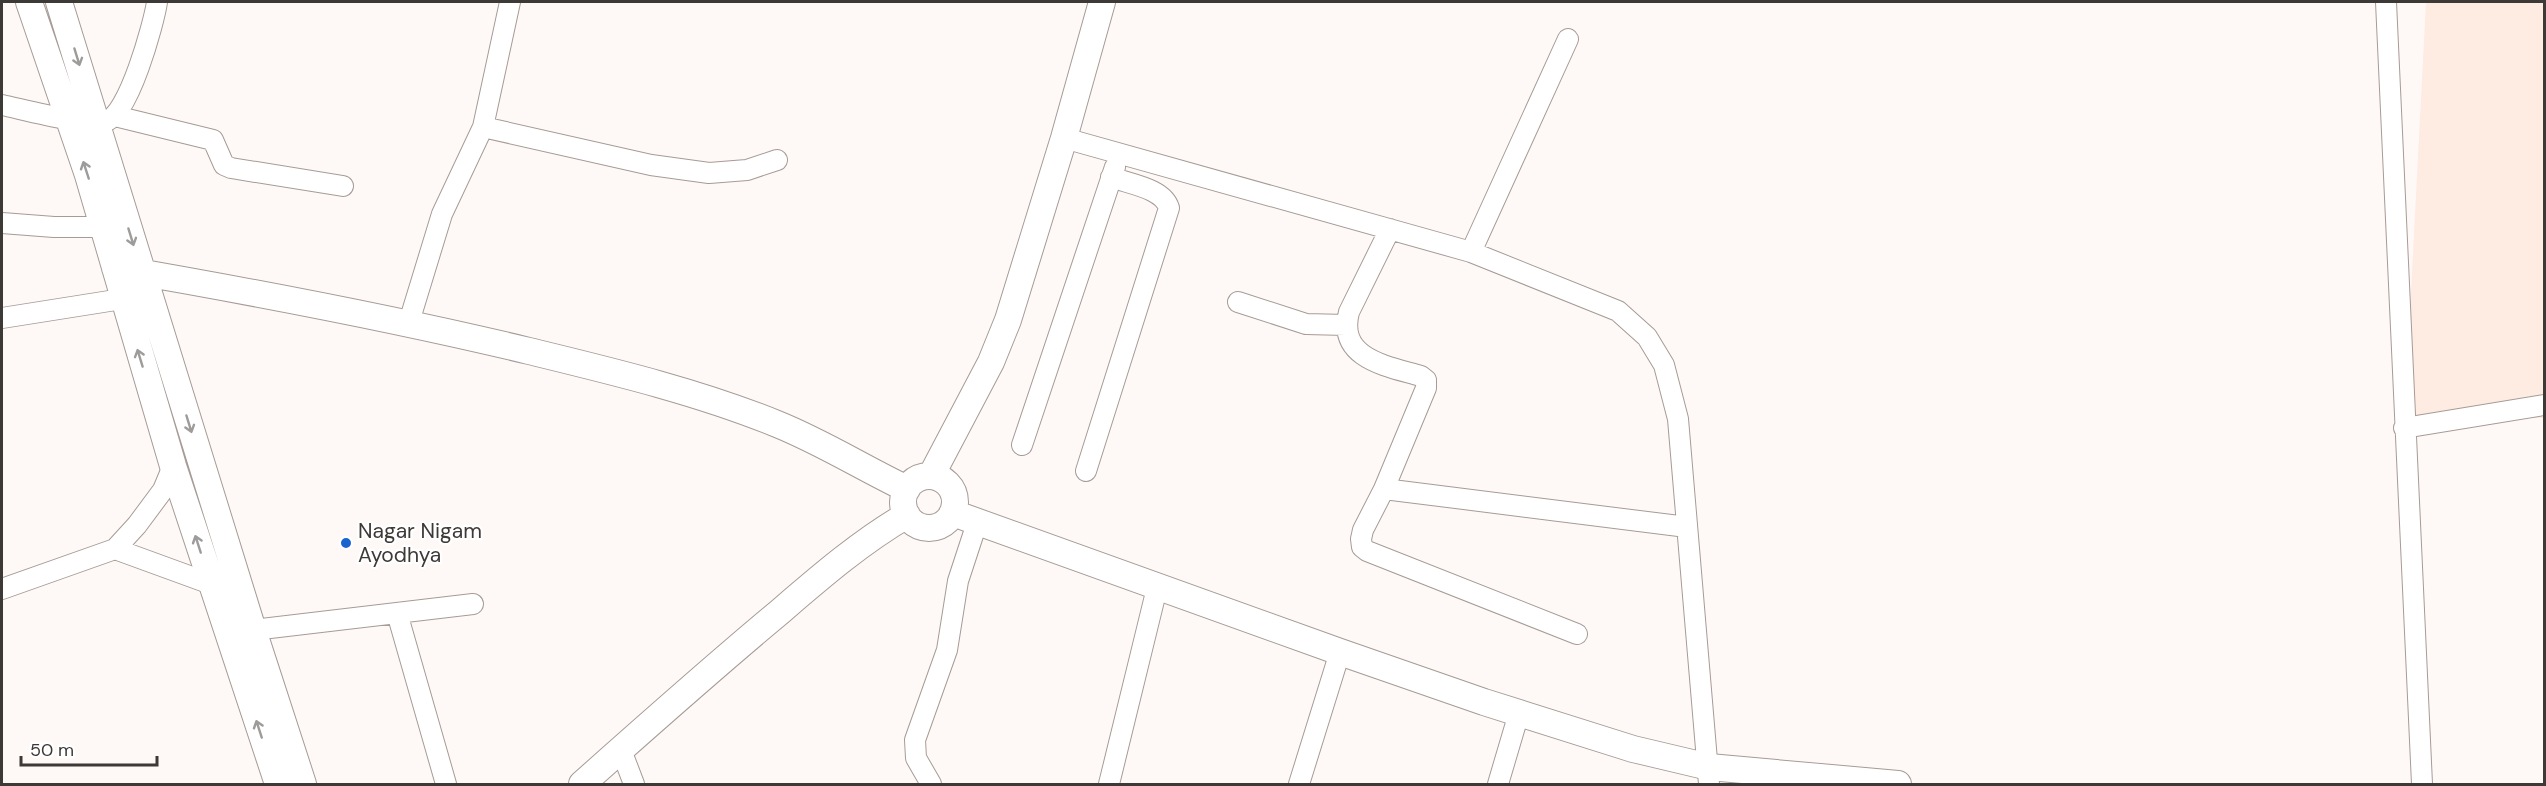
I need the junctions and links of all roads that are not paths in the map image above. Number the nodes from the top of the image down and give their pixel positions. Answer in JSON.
{"nodes":[{"id":1,"x":30,"y":2,"type":"edge"},
{"id":2,"x":59,"y":2,"type":"edge"},
{"id":3,"x":157,"y":2,"type":"edge"},
{"id":4,"x":510,"y":2,"type":"edge"},
{"id":5,"x":1102,"y":2,"type":"edge"},
{"id":6,"x":2386,"y":2,"type":"edge"},
{"id":7,"x":1568,"y":39,"type":"dead end"},
{"id":8,"x":2,"y":105,"type":"edge"},
{"id":9,"x":68,"y":118,"type":"junction"},
{"id":10,"x":105,"y":118,"type":"junction"},
{"id":11,"x":483,"y":127,"type":"junction"},
{"id":12,"x":1064,"y":138,"type":"junction"},
{"id":13,"x":1119,"y":153,"type":"junction"},
{"id":14,"x":777,"y":160,"type":"dead end"},
{"id":15,"x":1111,"y":177,"type":"junction"},
{"id":16,"x":344,"y":186,"type":"dead end"},
{"id":17,"x":2,"y":223,"type":"edge"},
{"id":18,"x":102,"y":227,"type":"junction"},
{"id":19,"x":1390,"y":229,"type":"junction"},
{"id":20,"x":1471,"y":252,"type":"junction"},
{"id":21,"x":115,"y":268,"type":"junction"},
{"id":22,"x":142,"y":273,"type":"junction"},
{"id":23,"x":122,"y":299,"type":"junction"},
{"id":24,"x":1238,"y":302,"type":"dead end"},
{"id":25,"x":2,"y":318,"type":"edge"},
{"id":26,"x":409,"y":322,"type":"junction"},
{"id":27,"x":1346,"y":325,"type":"junction"},
{"id":28,"x":2544,"y":405,"type":"edge"},
{"id":29,"x":2404,"y":428,"type":"junction"},
{"id":30,"x":1022,"y":445,"type":"dead end"},
{"id":31,"x":173,"y":466,"type":"junction"},
{"id":32,"x":1086,"y":471,"type":"dead end"},
{"id":33,"x":931,"y":476,"type":"junction"},
{"id":34,"x":907,"y":489,"type":"junction"},
{"id":35,"x":1384,"y":489,"type":"junction"},
{"id":36,"x":953,"y":513,"type":"junction"},
{"id":37,"x":907,"y":515,"type":"junction"},
{"id":38,"x":977,"y":523,"type":"junction"},
{"id":39,"x":1687,"y":527,"type":"junction"},
{"id":40,"x":116,"y":549,"type":"junction"},
{"id":41,"x":211,"y":584,"type":"junction"},
{"id":42,"x":1157,"y":588,"type":"junction"},
{"id":43,"x":2,"y":589,"type":"edge"},
{"id":44,"x":473,"y":604,"type":"dead end"},
{"id":45,"x":397,"y":612,"type":"junction"},
{"id":46,"x":252,"y":630,"type":"junction"},
{"id":47,"x":1577,"y":634,"type":"dead end"},
{"id":48,"x":1340,"y":652,"type":"junction"},
{"id":49,"x":1519,"y":712,"type":"junction"},
{"id":50,"x":621,"y":750,"type":"junction"},
{"id":51,"x":1709,"y":776,"type":"edge"},
{"id":52,"x":278,"y":784,"type":"edge"},
{"id":53,"x":303,"y":784,"type":"edge"},
{"id":54,"x":446,"y":784,"type":"edge"},
{"id":55,"x":582,"y":784,"type":"edge"},
{"id":56,"x":634,"y":784,"type":"edge"},
{"id":57,"x":930,"y":784,"type":"edge"},
{"id":58,"x":1109,"y":784,"type":"edge"},
{"id":59,"x":1299,"y":784,"type":"edge"},
{"id":60,"x":1498,"y":784,"type":"edge"},
{"id":61,"x":1898,"y":784,"type":"edge"},
{"id":62,"x":2422,"y":784,"type":"edge"}],
"edges":[{"from":1,"to":9,"type":"main road"},
{"from":2,"to":10,"type":"main road","one_way":true},
{"from":3,"to":10,"type":"street"},
{"from":4,"to":11,"type":"street"},
{"from":5,"to":12,"type":"main road"},
{"from":6,"to":29,"type":"street"},
{"from":7,"to":20,"type":"street"},
{"from":8,"to":9,"type":"street"},
{"from":9,"to":10,"type":"street"},
{"from":18,"to":9,"type":"main road","one_way":true},
{"from":10,"to":16,"type":"street"},
{"from":10,"to":22,"type":"main road","one_way":true},
{"from":11,"to":14,"type":"street"},
{"from":11,"to":26,"type":"street"},
{"from":12,"to":13,"type":"street"},
{"from":12,"to":33,"type":"main road"},
{"from":13,"to":15,"type":"street"},
{"from":13,"to":19,"type":"street"},
{"from":15,"to":30,"type":"street"},
{"from":15,"to":32,"type":"street"},
{"from":17,"to":18,"type":"street"},
{"from":18,"to":21,"type":"main road"},
{"from":19,"to":20,"type":"street"},
{"from":19,"to":27,"type":"street"},
{"from":20,"to":39,"type":"street"},
{"from":21,"to":22,"type":"main road"},
{"from":21,"to":23,"type":"main road"},
{"from":22,"to":26,"type":"main road"},
{"from":22,"to":46,"type":"main road","one_way":true},
{"from":23,"to":25,"type":"street"},
{"from":31,"to":23,"type":"main road","one_way":true},
{"from":24,"to":27,"type":"street"},
{"from":26,"to":34,"type":"main road"},
{"from":27,"to":35,"type":"street"},
{"from":28,"to":29,"type":"street"},
{"from":29,"to":62,"type":"street"},
{"from":31,"to":40,"type":"street"},
{"from":41,"to":31,"type":"main road","one_way":true},
{"from":33,"to":34,"type":"main road"},
{"from":33,"to":36,"type":"main road"},
{"from":34,"to":37,"type":"main road"},
{"from":35,"to":39,"type":"street"},
{"from":35,"to":47,"type":"street"},
{"from":36,"to":37,"type":"main road"},
{"from":36,"to":38,"type":"main road"},
{"from":37,"to":50,"type":"main road"},
{"from":38,"to":42,"type":"main road"},
{"from":38,"to":57,"type":"street"},
{"from":39,"to":51,"type":"street"},
{"from":40,"to":41,"type":"street"},
{"from":40,"to":43,"type":"street"},
{"from":52,"to":41,"type":"main road","one_way":true},
{"from":42,"to":48,"type":"main road"},
{"from":42,"to":58,"type":"street"},
{"from":44,"to":45,"type":"street"},
{"from":45,"to":46,"type":"street"},
{"from":45,"to":54,"type":"street"},
{"from":46,"to":53,"type":"main road"},
{"from":48,"to":49,"type":"main road"},
{"from":48,"to":59,"type":"street"},
{"from":49,"to":51,"type":"main road"},
{"from":49,"to":60,"type":"street"},
{"from":50,"to":55,"type":"main road"},
{"from":50,"to":56,"type":"street"},
{"from":51,"to":61,"type":"main road"}]}
